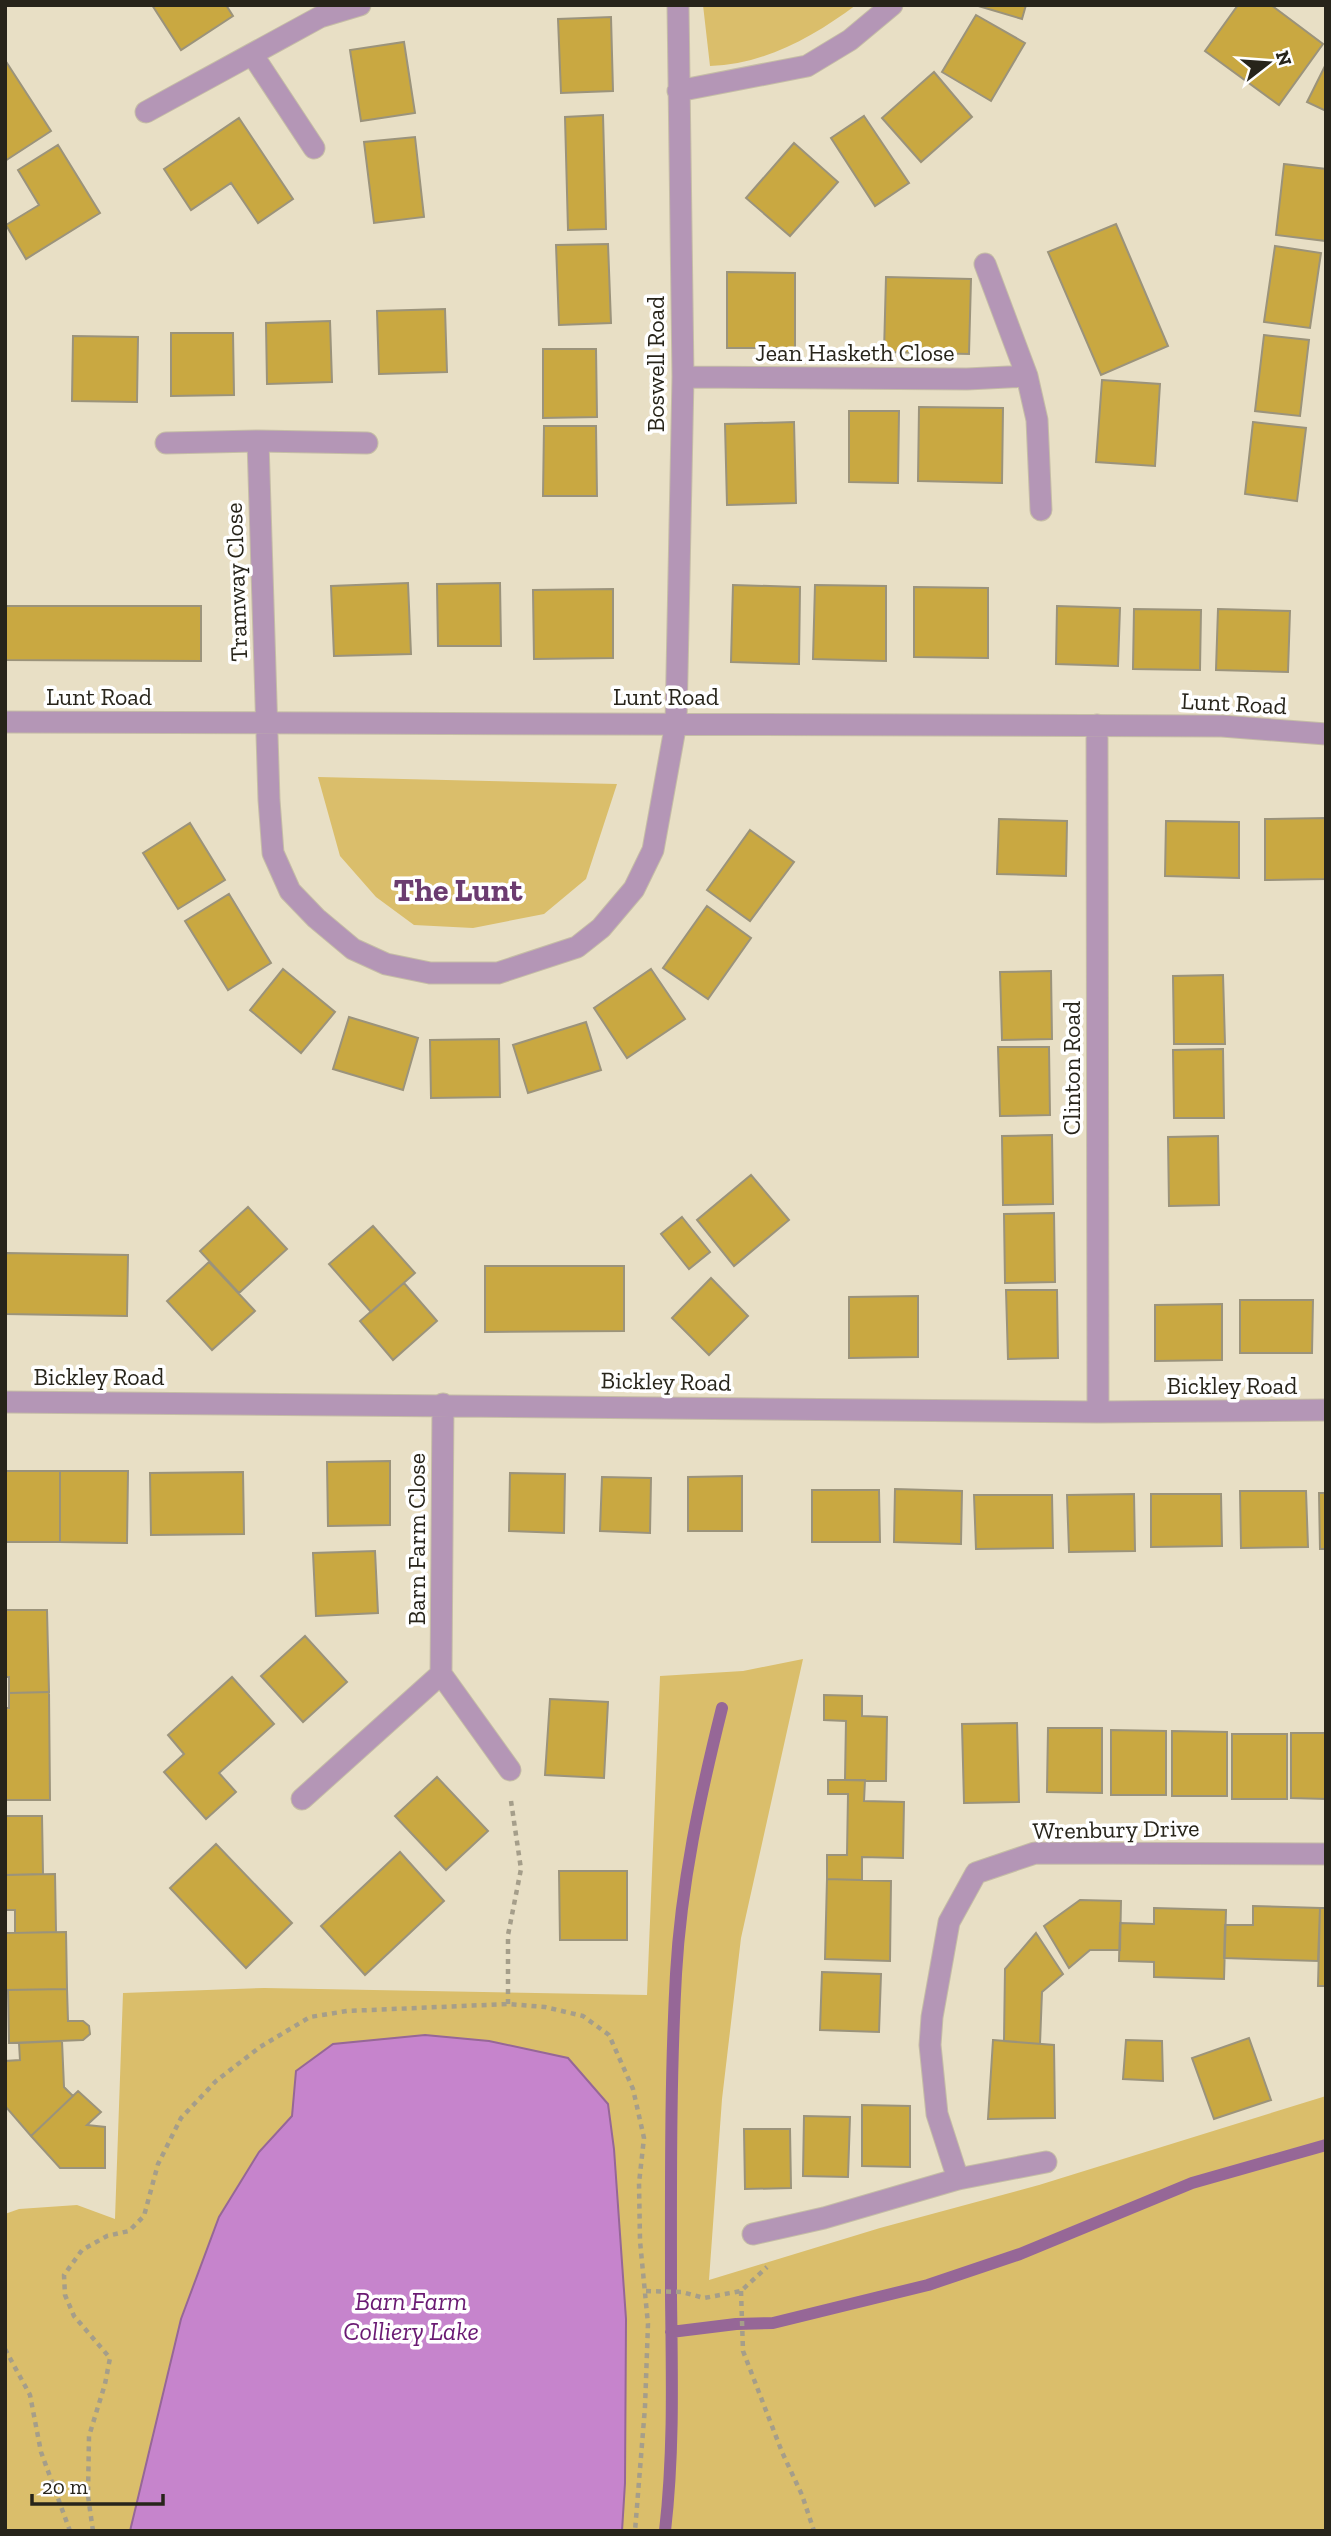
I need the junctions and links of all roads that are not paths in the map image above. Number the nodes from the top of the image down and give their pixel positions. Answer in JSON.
{"nodes":[{"id":1,"x":360,"y":5,"type":"edge"},
{"id":2,"x":678,"y":5,"type":"edge"},
{"id":3,"x":892,"y":5,"type":"edge"},
{"id":4,"x":252,"y":54,"type":"junction"},
{"id":5,"x":678,"y":91,"type":"junction"},
{"id":6,"x":146,"y":111,"type":"dead end"},
{"id":7,"x":314,"y":148,"type":"dead end"},
{"id":8,"x":985,"y":264,"type":"dead end"},
{"id":9,"x":1027,"y":376,"type":"junction"},
{"id":10,"x":683,"y":377,"type":"junction"},
{"id":11,"x":258,"y":441,"type":"junction"},
{"id":12,"x":166,"y":443,"type":"dead end"},
{"id":13,"x":367,"y":443,"type":"dead end"},
{"id":14,"x":1041,"y":509,"type":"dead end"},
{"id":15,"x":5,"y":722,"type":"edge"},
{"id":16,"x":268,"y":722,"type":"junction"},
{"id":17,"x":676,"y":723,"type":"junction"},
{"id":18,"x":1097,"y":725,"type":"junction"},
{"id":19,"x":1326,"y":734,"type":"edge"},
{"id":20,"x":5,"y":1402,"type":"edge"},
{"id":21,"x":443,"y":1404,"type":"junction"},
{"id":22,"x":1326,"y":1410,"type":"edge"},
{"id":23,"x":1098,"y":1412,"type":"junction"},
{"id":24,"x":441,"y":1674,"type":"junction"},
{"id":25,"x":510,"y":1770,"type":"road end"},
{"id":26,"x":302,"y":1798,"type":"dead end"},
{"id":27,"x":1326,"y":1854,"type":"edge"},
{"id":28,"x":1046,"y":2162,"type":"dead end"},
{"id":29,"x":958,"y":2179,"type":"junction"},
{"id":30,"x":753,"y":2234,"type":"dead end"}],
"edges":[{"from":1,"to":4,"type":"street"},
{"from":2,"to":5,"type":"street","name":"Boswell Road"},
{"from":3,"to":5,"type":"street"},
{"from":4,"to":6,"type":"street"},
{"from":4,"to":7,"type":"street"},
{"from":5,"to":10,"type":"street","name":"Boswell Road"},
{"from":8,"to":9,"type":"street"},
{"from":9,"to":10,"type":"street","name":"Jean Hasketh Close"},
{"from":9,"to":14,"type":"street"},
{"from":10,"to":17,"type":"street","name":"Boswell Road"},
{"from":11,"to":12,"type":"street"},
{"from":11,"to":13,"type":"street"},
{"from":11,"to":16,"type":"street","name":"Tramway Close"},
{"from":15,"to":16,"type":"street","name":"Lunt Road"},
{"from":16,"to":17,"type":"street","name":"Lunt Road"},
{"from":16,"to":17,"type":"street","name":"Boswell Road"},
{"from":17,"to":18,"type":"street","name":"Lunt Road"},
{"from":18,"to":19,"type":"street","name":"Lunt Road"},
{"from":18,"to":23,"type":"street","name":"Clinton Road"},
{"from":20,"to":21,"type":"street","name":"Bickley Road"},
{"from":21,"to":23,"type":"street","name":"Bickley Road"},
{"from":21,"to":24,"type":"street","name":"Barn Farm Close"},
{"from":22,"to":23,"type":"street","name":"Bickley Road"},
{"from":24,"to":25,"type":"street"},
{"from":24,"to":26,"type":"street"},
{"from":27,"to":29,"type":"street","name":"Wrenbury Drive"},
{"from":28,"to":29,"type":"street"},
{"from":29,"to":30,"type":"street"}]}
